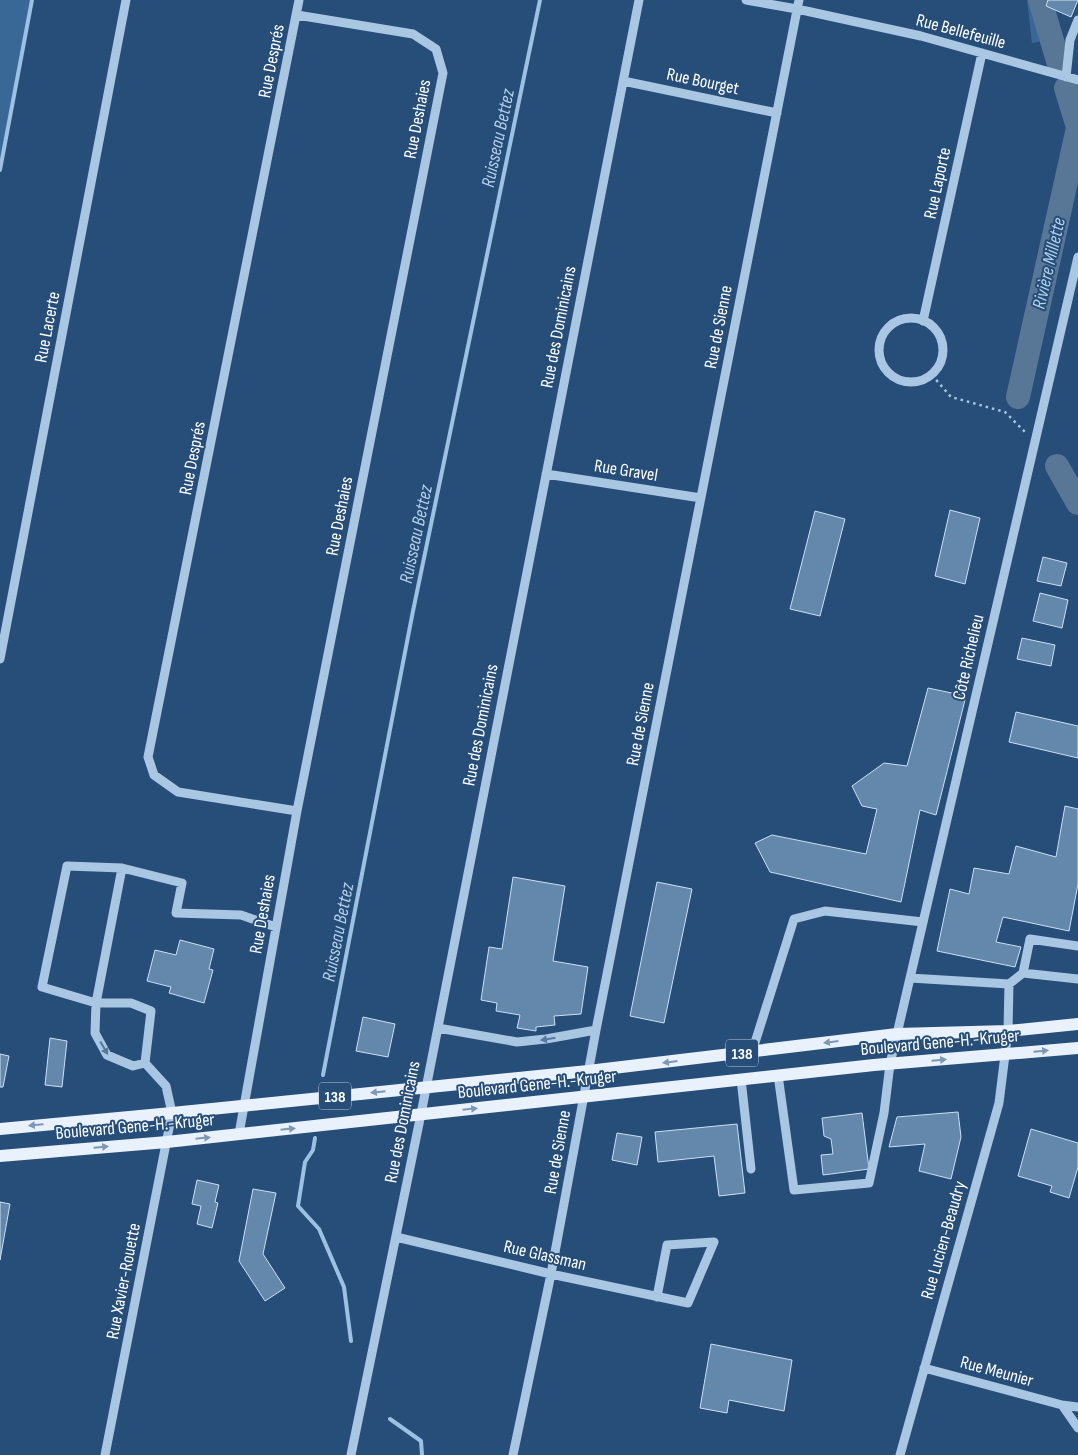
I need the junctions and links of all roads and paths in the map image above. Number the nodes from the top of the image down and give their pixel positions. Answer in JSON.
{"nodes":[{"id":1,"x":126,"y":0,"type":"edge"},
{"id":2,"x":299,"y":0,"type":"edge"},
{"id":3,"x":639,"y":0,"type":"edge"},
{"id":4,"x":746,"y":0,"type":"edge"},
{"id":5,"x":798,"y":5,"type":"edge"},
{"id":6,"x":296,"y":15,"type":"junction"},
{"id":7,"x":1078,"y":21,"type":"edge"},
{"id":8,"x":982,"y":53,"type":"junction"},
{"id":9,"x":1066,"y":77,"type":"junction"},
{"id":10,"x":1078,"y":80,"type":"edge"},
{"id":11,"x":623,"y":81,"type":"junction"},
{"id":12,"x":776,"y":113,"type":"junction"},
{"id":13,"x":1078,"y":257,"type":"edge"},
{"id":14,"x":923,"y":321,"type":"junction"},
{"id":15,"x":932,"y":374,"type":"junction"},
{"id":16,"x":1035,"y":442,"type":"junction"},
{"id":17,"x":546,"y":474,"type":"junction"},
{"id":18,"x":701,"y":498,"type":"junction"},
{"id":19,"x":0,"y":660,"type":"edge"},
{"id":20,"x":297,"y":811,"type":"junction"},
{"id":21,"x":122,"y":868,"type":"junction"},
{"id":22,"x":923,"y":922,"type":"junction"},
{"id":23,"x":276,"y":927,"type":"junction"},
{"id":24,"x":1078,"y":946,"type":"edge"},
{"id":25,"x":1024,"y":973,"type":"junction"},
{"id":26,"x":910,"y":978,"type":"junction"},
{"id":27,"x":1078,"y":978,"type":"edge"},
{"id":28,"x":1009,"y":984,"type":"junction"},
{"id":29,"x":96,"y":1003,"type":"junction"},
{"id":30,"x":1078,"y":1024,"type":"edge"},
{"id":31,"x":438,"y":1028,"type":"junction"},
{"id":32,"x":596,"y":1030,"type":"junction"},
{"id":33,"x":1008,"y":1031,"type":"junction"},
{"id":34,"x":897,"y":1034,"type":"junction"},
{"id":35,"x":1078,"y":1048,"type":"edge"},
{"id":36,"x":752,"y":1052,"type":"junction"},
{"id":37,"x":1004,"y":1054,"type":"junction"},
{"id":38,"x":145,"y":1063,"type":"junction"},
{"id":39,"x":890,"y":1064,"type":"junction"},
{"id":40,"x":588,"y":1071,"type":"junction"},
{"id":41,"x":778,"y":1075,"type":"junction"},
{"id":42,"x":741,"y":1079,"type":"junction"},
{"id":43,"x":426,"y":1087,"type":"junction"},
{"id":44,"x":583,"y":1096,"type":"junction"},
{"id":45,"x":243,"y":1105,"type":"junction"},
{"id":46,"x":172,"y":1113,"type":"junction"},
{"id":47,"x":422,"y":1114,"type":"junction"},
{"id":48,"x":0,"y":1129,"type":"edge"},
{"id":49,"x":239,"y":1134,"type":"junction"},
{"id":50,"x":167,"y":1142,"type":"junction"},
{"id":51,"x":0,"y":1156,"type":"edge"},
{"id":52,"x":751,"y":1169,"type":"dead end"},
{"id":53,"x":396,"y":1237,"type":"junction"},
{"id":54,"x":551,"y":1274,"type":"junction"},
{"id":55,"x":658,"y":1296,"type":"junction"},
{"id":56,"x":924,"y":1368,"type":"junction"},
{"id":57,"x":1062,"y":1405,"type":"junction"},
{"id":58,"x":1078,"y":1407,"type":"edge"},
{"id":59,"x":1078,"y":1428,"type":"edge"},
{"id":60,"x":105,"y":1455,"type":"edge"},
{"id":61,"x":351,"y":1455,"type":"edge"},
{"id":62,"x":513,"y":1455,"type":"edge"},
{"id":63,"x":900,"y":1455,"type":"edge"}],
"edges":[{"from":1,"to":19,"type":"street","name":"Rue Lacerte"},
{"from":2,"to":6,"type":"street","name":"Rue Després"},
{"from":3,"to":11,"type":"street","name":"Rue des Dominicains"},
{"from":4,"to":5,"type":"street","name":"Rue Bellefeuille"},
{"from":5,"to":8,"type":"street","name":"Rue Bellefeuille"},
{"from":5,"to":12,"type":"street","name":"Rue de Sienne"},
{"from":6,"to":20,"type":"street","name":"Rue Deshaies"},
{"from":6,"to":20,"type":"street","name":"Rue Després"},
{"from":7,"to":9,"type":"street"},
{"from":8,"to":9,"type":"street","name":"Rue Bellefeuille"},
{"from":8,"to":14,"type":"street","name":"Rue Laporte"},
{"from":9,"to":10,"type":"street","name":"Rue Bellefeuille"},
{"from":11,"to":12,"type":"street","name":"Rue Bourget"},
{"from":11,"to":17,"type":"street","name":"Rue des Dominicains"},
{"from":12,"to":18,"type":"street","name":"Rue de Sienne"},
{"from":13,"to":16,"type":"street","name":"Côte Richelieu"},
{"from":14,"to":15,"type":"street"},
{"from":14,"to":15,"type":"street"},
{"from":15,"to":16,"type":"path"},
{"from":16,"to":22,"type":"street","name":"Côte Richelieu"},
{"from":17,"to":18,"type":"street","name":"Rue Gravel"},
{"from":17,"to":31,"type":"street","name":"Rue des Dominicains"},
{"from":18,"to":32,"type":"street","name":"Rue de Sienne"},
{"from":20,"to":23,"type":"street","name":"Rue Deshaies"},
{"from":21,"to":23,"type":"street"},
{"from":21,"to":29,"type":"street"},
{"from":21,"to":29,"type":"street"},
{"from":22,"to":26,"type":"street","name":"Côte Richelieu"},
{"from":22,"to":36,"type":"street"},
{"from":23,"to":45,"type":"street","name":"Rue Deshaies"},
{"from":24,"to":25,"type":"street"},
{"from":25,"to":27,"type":"street"},
{"from":25,"to":28,"type":"street"},
{"from":26,"to":28,"type":"street"},
{"from":26,"to":34,"type":"street","name":"Côte Richelieu"},
{"from":28,"to":33,"type":"street","name":"Rue Lucien-Beaudry"},
{"from":29,"to":38,"type":"street","one_way":true},
{"from":29,"to":38,"type":"street"},
{"from":30,"to":33,"type":"main road","name":"Boulevard Gene-H.-Kruger","number":"138"},
{"from":32,"to":31,"type":"street","one_way":true},
{"from":31,"to":43,"type":"street","name":"Rue des Dominicains"},
{"from":32,"to":40,"type":"street","name":"Rue de Sienne"},
{"from":33,"to":34,"type":"main road","name":"Boulevard Gene-H.-Kruger","number":"138"},
{"from":33,"to":37,"type":"street","name":"Rue Lucien-Beaudry"},
{"from":34,"to":36,"type":"main road","name":"Boulevard Gene-H.-Kruger","number":"138","one_way":true},
{"from":34,"to":39,"type":"street","name":"Côte Richelieu"},
{"from":37,"to":35,"type":"main road","name":"Boulevard Gene-H.-Kruger","number":"138","one_way":true},
{"from":36,"to":40,"type":"main road","name":"Boulevard Gene-H.-Kruger","number":"138","one_way":true},
{"from":39,"to":37,"type":"main road","name":"Boulevard Gene-H.-Kruger","number":"138","one_way":true},
{"from":37,"to":56,"type":"street","name":"Rue Lucien-Beaudry"},
{"from":38,"to":46,"type":"street"},
{"from":39,"to":41,"type":"main road","name":"Boulevard Gene-H.-Kruger","number":"138"},
{"from":39,"to":41,"type":"street","name":"Côte Richelieu"},
{"from":40,"to":43,"type":"main road","name":"Boulevard Gene-H.-Kruger","number":"138"},
{"from":40,"to":44,"type":"street","name":"Rue de Sienne"},
{"from":41,"to":42,"type":"main road","name":"Boulevard Gene-H.-Kruger","number":"138"},
{"from":42,"to":44,"type":"main road","name":"Boulevard Gene-H.-Kruger","number":"138"},
{"from":42,"to":52,"type":"street"},
{"from":43,"to":45,"type":"main road","name":"Boulevard Gene-H.-Kruger","number":"138","one_way":true},
{"from":43,"to":47,"type":"street","name":"Rue des Dominicains"},
{"from":47,"to":44,"type":"main road","name":"Boulevard Gene-H.-Kruger","number":"138","one_way":true},
{"from":44,"to":54,"type":"street","name":"Rue de Sienne"},
{"from":45,"to":46,"type":"main road","name":"Boulevard Gene-H.-Kruger","number":"138"},
{"from":45,"to":49,"type":"street","name":"Rue Deshaies"},
{"from":46,"to":48,"type":"main road","name":"Boulevard Gene-H.-Kruger","number":"138","one_way":true},
{"from":46,"to":50,"type":"street","name":"Rue Xavier-Rouette"},
{"from":49,"to":47,"type":"main road","name":"Boulevard Gene-H.-Kruger","number":"138","one_way":true},
{"from":47,"to":53,"type":"street","name":"Rue des Dominicains"},
{"from":50,"to":49,"type":"main road","name":"Boulevard Gene-H.-Kruger","number":"138","one_way":true},
{"from":51,"to":50,"type":"main road","name":"Boulevard Gene-H.-Kruger","number":"138","one_way":true},
{"from":50,"to":60,"type":"street","name":"Rue Xavier-Rouette"},
{"from":53,"to":54,"type":"street","name":"Rue Glassman"},
{"from":53,"to":61,"type":"street","name":"Rue des Dominicains"},
{"from":54,"to":55,"type":"street","name":"Rue Glassman"},
{"from":54,"to":62,"type":"street","name":"Rue de Sienne"},
{"from":55,"to":55,"type":"street","name":"Rue Glassman"},
{"from":56,"to":57,"type":"street","name":"Rue Meunier"},
{"from":56,"to":63,"type":"street","name":"Rue Lucien-Beaudry"},
{"from":57,"to":58,"type":"street","name":"Rue Meunier"},
{"from":57,"to":59,"type":"street"}]}
